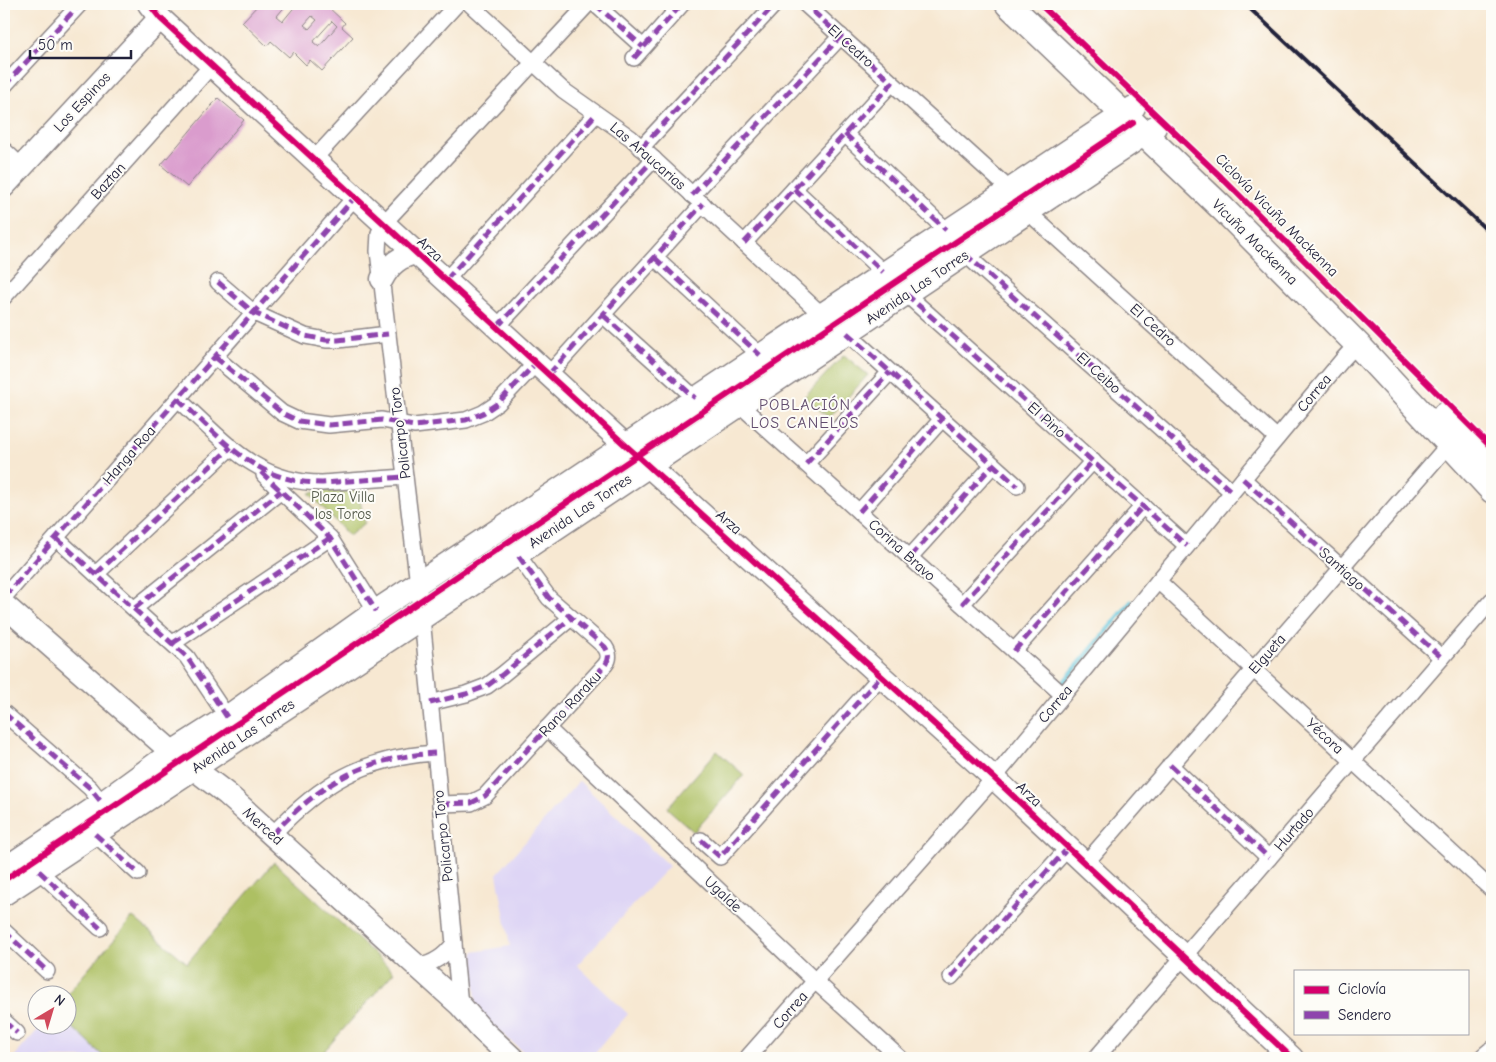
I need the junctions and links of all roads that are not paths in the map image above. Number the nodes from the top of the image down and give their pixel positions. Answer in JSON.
{"nodes":[{"id":1,"x":80,"y":4,"type":"edge"},
{"id":2,"x":457,"y":4,"type":"edge"},
{"id":3,"x":470,"y":4,"type":"edge"},
{"id":4,"x":588,"y":4,"type":"edge"},
{"id":5,"x":595,"y":4,"type":"edge"},
{"id":6,"x":682,"y":4,"type":"edge"},
{"id":7,"x":775,"y":4,"type":"edge"},
{"id":8,"x":805,"y":4,"type":"edge"},
{"id":9,"x":1008,"y":4,"type":"edge"},
{"id":10,"x":1027,"y":4,"type":"edge"},
{"id":11,"x":156,"y":9,"type":"edge"},
{"id":12,"x":841,"y":36,"type":"junction"},
{"id":13,"x":533,"y":62,"type":"junction"},
{"id":14,"x":212,"y":65,"type":"junction"},
{"id":15,"x":892,"y":83,"type":"junction"},
{"id":16,"x":4,"y":86,"type":"edge"},
{"id":17,"x":1129,"y":110,"type":"junction"},
{"id":18,"x":596,"y":114,"type":"junction"},
{"id":19,"x":1150,"y":131,"type":"junction"},
{"id":20,"x":845,"y":134,"type":"junction"},
{"id":21,"x":641,"y":148,"type":"junction"},
{"id":22,"x":4,"y":150,"type":"edge"},
{"id":23,"x":314,"y":159,"type":"junction"},
{"id":24,"x":654,"y":159,"type":"junction"},
{"id":25,"x":22,"y":167,"type":"junction"},
{"id":26,"x":4,"y":186,"type":"edge"},
{"id":27,"x":794,"y":189,"type":"junction"},
{"id":28,"x":1009,"y":189,"type":"junction"},
{"id":29,"x":355,"y":197,"type":"junction"},
{"id":30,"x":698,"y":200,"type":"junction"},
{"id":31,"x":1028,"y":212,"type":"junction"},
{"id":32,"x":384,"y":223,"type":"junction"},
{"id":33,"x":946,"y":230,"type":"junction"},
{"id":34,"x":744,"y":243,"type":"junction"},
{"id":35,"x":417,"y":253,"type":"junction"},
{"id":36,"x":965,"y":254,"type":"junction"},
{"id":37,"x":655,"y":258,"type":"junction"},
{"id":38,"x":883,"y":272,"type":"junction"},
{"id":39,"x":382,"y":279,"type":"junction"},
{"id":40,"x":446,"y":280,"type":"junction"},
{"id":41,"x":218,"y":282,"type":"dead end"},
{"id":42,"x":906,"y":294,"type":"junction"},
{"id":43,"x":4,"y":297,"type":"edge"},
{"id":44,"x":254,"y":313,"type":"junction"},
{"id":45,"x":821,"y":314,"type":"junction"},
{"id":46,"x":603,"y":315,"type":"junction"},
{"id":47,"x":497,"y":327,"type":"junction"},
{"id":48,"x":388,"y":334,"type":"junction"},
{"id":49,"x":846,"y":334,"type":"junction"},
{"id":50,"x":1357,"y":344,"type":"junction"},
{"id":51,"x":760,"y":355,"type":"junction"},
{"id":52,"x":215,"y":357,"type":"junction"},
{"id":53,"x":542,"y":369,"type":"junction"},
{"id":54,"x":890,"y":372,"type":"junction"},
{"id":55,"x":695,"y":398,"type":"junction"},
{"id":56,"x":178,"y":399,"type":"junction"},
{"id":57,"x":740,"y":405,"type":"junction"},
{"id":58,"x":942,"y":419,"type":"junction"},
{"id":59,"x":399,"y":423,"type":"junction"},
{"id":60,"x":1277,"y":438,"type":"junction"},
{"id":61,"x":1449,"y":444,"type":"junction"},
{"id":62,"x":625,"y":445,"type":"junction"},
{"id":63,"x":231,"y":447,"type":"junction"},
{"id":64,"x":1093,"y":461,"type":"junction"},
{"id":65,"x":1492,"y":463,"type":"edge"},
{"id":66,"x":251,"y":464,"type":"junction"},
{"id":67,"x":806,"y":464,"type":"junction"},
{"id":68,"x":994,"y":465,"type":"junction"},
{"id":69,"x":648,"y":466,"type":"junction"},
{"id":70,"x":405,"y":477,"type":"junction"},
{"id":71,"x":1243,"y":479,"type":"junction"},
{"id":72,"x":1018,"y":486,"type":"dead end"},
{"id":73,"x":1492,"y":490,"type":"edge"},
{"id":74,"x":281,"y":491,"type":"junction"},
{"id":75,"x":1232,"y":492,"type":"junction"},
{"id":76,"x":1143,"y":506,"type":"junction"},
{"id":77,"x":859,"y":512,"type":"junction"},
{"id":78,"x":56,"y":538,"type":"junction"},
{"id":79,"x":330,"y":538,"type":"junction"},
{"id":80,"x":1187,"y":546,"type":"junction"},
{"id":81,"x":517,"y":554,"type":"junction"},
{"id":82,"x":910,"y":557,"type":"junction"},
{"id":83,"x":1341,"y":568,"type":"junction"},
{"id":84,"x":96,"y":574,"type":"junction"},
{"id":85,"x":1158,"y":581,"type":"junction"},
{"id":86,"x":418,"y":583,"type":"junction"},
{"id":87,"x":4,"y":597,"type":"edge"},
{"id":88,"x":1492,"y":600,"type":"edge"},
{"id":89,"x":962,"y":604,"type":"junction"},
{"id":90,"x":4,"y":605,"type":"edge"},
{"id":91,"x":135,"y":608,"type":"junction"},
{"id":92,"x":376,"y":611,"type":"junction"},
{"id":93,"x":422,"y":618,"type":"junction"},
{"id":94,"x":571,"y":618,"type":"junction"},
{"id":95,"x":173,"y":643,"type":"junction"},
{"id":96,"x":1014,"y":651,"type":"junction"},
{"id":97,"x":1442,"y":658,"type":"junction"},
{"id":98,"x":1253,"y":670,"type":"junction"},
{"id":99,"x":881,"y":676,"type":"junction"},
{"id":100,"x":1063,"y":695,"type":"junction"},
{"id":101,"x":430,"y":703,"type":"junction"},
{"id":102,"x":5,"y":716,"type":"edge"},
{"id":103,"x":227,"y":717,"type":"junction"},
{"id":104,"x":547,"y":728,"type":"junction"},
{"id":105,"x":172,"y":752,"type":"junction"},
{"id":106,"x":435,"y":752,"type":"junction"},
{"id":107,"x":1352,"y":762,"type":"junction"},
{"id":108,"x":1170,"y":765,"type":"junction"},
{"id":109,"x":194,"y":768,"type":"junction"},
{"id":110,"x":994,"y":778,"type":"junction"},
{"id":111,"x":102,"y":803,"type":"junction"},
{"id":112,"x":440,"y":804,"type":"junction"},
{"id":113,"x":95,"y":834,"type":"junction"},
{"id":114,"x":272,"y":835,"type":"junction"},
{"id":115,"x":701,"y":840,"type":"dead end"},
{"id":116,"x":1068,"y":848,"type":"junction"},
{"id":117,"x":1269,"y":858,"type":"junction"},
{"id":118,"x":1085,"y":864,"type":"junction"},
{"id":119,"x":4,"y":868,"type":"edge"},
{"id":120,"x":39,"y":871,"type":"junction"},
{"id":121,"x":138,"y":872,"type":"dead end"},
{"id":122,"x":1492,"y":890,"type":"edge"},
{"id":123,"x":4,"y":894,"type":"edge"},
{"id":124,"x":100,"y":928,"type":"dead end"},
{"id":125,"x":4,"y":931,"type":"edge"},
{"id":126,"x":454,"y":943,"type":"junction"},
{"id":127,"x":1183,"y":957,"type":"junction"},
{"id":128,"x":418,"y":966,"type":"junction"},
{"id":129,"x":47,"y":971,"type":"dead end"},
{"id":130,"x":951,"y":977,"type":"dead end"},
{"id":131,"x":815,"y":981,"type":"junction"},
{"id":132,"x":460,"y":1005,"type":"junction"},
{"id":133,"x":4,"y":1021,"type":"edge"},
{"id":134,"x":17,"y":1033,"type":"dead end"},
{"id":135,"x":1492,"y":1053,"type":"edge"},
{"id":136,"x":756,"y":1055,"type":"edge"},
{"id":137,"x":512,"y":1058,"type":"edge"},
{"id":138,"x":900,"y":1058,"type":"edge"},
{"id":139,"x":1096,"y":1058,"type":"edge"},
{"id":140,"x":1292,"y":1058,"type":"edge"},
{"id":141,"x":1486,"y":1058,"type":"edge"}],
"edges":[{"from":1,"to":16,"type":"street"},
{"from":2,"to":23,"type":"street"},
{"from":3,"to":13,"type":"street","name":"Las Araucarias"},
{"from":4,"to":13,"type":"street","name":"Policarpo Toro"},
{"from":5,"to":6,"type":"street"},
{"from":7,"to":21,"type":"street"},
{"from":8,"to":12,"type":"street","name":"El Cedro"},
{"from":9,"to":17,"type":"main road","name":"Vicuña Mackenna"},
{"from":10,"to":17,"type":"main road","name":"Vicuña Mackenna"},
{"from":11,"to":14,"type":"main road","name":"Arza"},
{"from":11,"to":25,"type":"main road","name":"Los Espinos"},
{"from":12,"to":15,"type":"street","name":"El Cedro"},
{"from":12,"to":30,"type":"street"},
{"from":13,"to":18,"type":"street","name":"Las Araucarias"},
{"from":13,"to":32,"type":"street","name":"Policarpo Toro"},
{"from":14,"to":23,"type":"main road","name":"Arza"},
{"from":14,"to":43,"type":"street","name":"Baztan"},
{"from":15,"to":20,"type":"street"},
{"from":15,"to":28,"type":"street","name":"El Cedro"},
{"from":17,"to":19,"type":"main road","name":"Vicuña Mackenna"},
{"from":17,"to":28,"type":"main road","name":"Avenida Las Torres"},
{"from":18,"to":21,"type":"street","name":"Las Araucarias"},
{"from":18,"to":40,"type":"street"},
{"from":19,"to":31,"type":"main road","name":"Avenida Las Torres"},
{"from":19,"to":50,"type":"main road","name":"Vicuña Mackenna"},
{"from":19,"to":65,"type":"main road","name":"Vicuña Mackenna"},
{"from":20,"to":27,"type":"street"},
{"from":20,"to":33,"type":"street"},
{"from":21,"to":24,"type":"street","name":"Las Araucarias"},
{"from":22,"to":25,"type":"street"},
{"from":23,"to":29,"type":"main road","name":"Arza"},
{"from":24,"to":30,"type":"street","name":"Las Araucarias"},
{"from":24,"to":47,"type":"street"},
{"from":25,"to":26,"type":"main road","name":"Los Espinos"},
{"from":27,"to":34,"type":"street"},
{"from":27,"to":38,"type":"street"},
{"from":28,"to":33,"type":"main road","name":"Avenida Las Torres"},
{"from":29,"to":32,"type":"main road","name":"Arza"},
{"from":29,"to":44,"type":"street","name":"Hanga Roa"},
{"from":30,"to":34,"type":"street","name":"Las Araucarias"},
{"from":30,"to":37,"type":"street"},
{"from":31,"to":36,"type":"main road","name":"Avenida Las Torres"},
{"from":31,"to":60,"type":"street","name":"El Cedro"},
{"from":32,"to":35,"type":"main road","name":"Arza"},
{"from":32,"to":39,"type":"street","name":"Policarpo Toro"},
{"from":33,"to":38,"type":"main road","name":"Avenida Las Torres"},
{"from":34,"to":45,"type":"street","name":"Las Araucarias"},
{"from":35,"to":39,"type":"main road"},
{"from":35,"to":40,"type":"main road","name":"Arza"},
{"from":36,"to":42,"type":"main road","name":"Avenida Las Torres"},
{"from":36,"to":75,"type":"street","name":"El Ceibo"},
{"from":37,"to":46,"type":"street"},
{"from":37,"to":51,"type":"street"},
{"from":38,"to":45,"type":"main road","name":"Avenida Las Torres"},
{"from":39,"to":48,"type":"street","name":"Policarpo Toro"},
{"from":40,"to":47,"type":"main road","name":"Arza"},
{"from":41,"to":44,"type":"street"},
{"from":42,"to":49,"type":"main road","name":"Avenida Las Torres"},
{"from":42,"to":64,"type":"street","name":"El Pino"},
{"from":44,"to":48,"type":"street"},
{"from":44,"to":52,"type":"street","name":"Hanga Roa"},
{"from":45,"to":51,"type":"main road","name":"Avenida Las Torres"},
{"from":46,"to":53,"type":"street"},
{"from":46,"to":55,"type":"street"},
{"from":47,"to":53,"type":"main road","name":"Arza"},
{"from":48,"to":59,"type":"street","name":"Policarpo Toro"},
{"from":49,"to":54,"type":"street"},
{"from":49,"to":57,"type":"main road","name":"Avenida Las Torres"},
{"from":50,"to":60,"type":"street","name":"Correa"},
{"from":50,"to":61,"type":"main road","name":"Vicuña Mackenna"},
{"from":51,"to":55,"type":"main road","name":"Avenida Las Torres"},
{"from":52,"to":56,"type":"street","name":"Hanga Roa"},
{"from":52,"to":59,"type":"street"},
{"from":53,"to":59,"type":"street"},
{"from":53,"to":62,"type":"main road","name":"Arza"},
{"from":54,"to":58,"type":"street"},
{"from":54,"to":67,"type":"street"},
{"from":55,"to":62,"type":"main road","name":"Avenida Las Torres"},
{"from":56,"to":63,"type":"street"},
{"from":56,"to":78,"type":"street","name":"Hanga Roa"},
{"from":57,"to":67,"type":"street","name":"Corina Bravo"},
{"from":57,"to":69,"type":"main road","name":"Avenida Las Torres"},
{"from":58,"to":68,"type":"street"},
{"from":58,"to":77,"type":"street"},
{"from":59,"to":70,"type":"street","name":"Policarpo Toro"},
{"from":60,"to":71,"type":"street","name":"Correa"},
{"from":61,"to":73,"type":"main road","name":"Vicuña Mackenna"},
{"from":61,"to":83,"type":"street","name":"Elgueta"},
{"from":62,"to":69,"type":"main road","name":"Arza"},
{"from":62,"to":86,"type":"main road","name":"Avenida Las Torres"},
{"from":63,"to":66,"type":"street"},
{"from":63,"to":84,"type":"street"},
{"from":64,"to":76,"type":"street","name":"El Pino"},
{"from":64,"to":89,"type":"street"},
{"from":66,"to":70,"type":"street"},
{"from":66,"to":74,"type":"street"},
{"from":67,"to":77,"type":"street","name":"Corina Bravo"},
{"from":68,"to":72,"type":"street"},
{"from":68,"to":82,"type":"street"},
{"from":69,"to":81,"type":"main road","name":"Avenida Las Torres"},
{"from":69,"to":99,"type":"main road","name":"Arza"},
{"from":70,"to":86,"type":"street","name":"Policarpo Toro"},
{"from":71,"to":75,"type":"street","name":"Correa"},
{"from":71,"to":83,"type":"street","name":"Santiago"},
{"from":74,"to":79,"type":"street"},
{"from":74,"to":91,"type":"street"},
{"from":75,"to":80,"type":"street","name":"Correa"},
{"from":76,"to":80,"type":"street","name":"El Pino"},
{"from":76,"to":96,"type":"street"},
{"from":77,"to":82,"type":"street","name":"Corina Bravo"},
{"from":78,"to":84,"type":"street"},
{"from":78,"to":87,"type":"street","name":"Hanga Roa"},
{"from":79,"to":92,"type":"street"},
{"from":79,"to":95,"type":"street"},
{"from":80,"to":85,"type":"street","name":"Correa"},
{"from":81,"to":93,"type":"main road","name":"Avenida Las Torres"},
{"from":81,"to":94,"type":"street","name":"Rano Raraku"},
{"from":82,"to":89,"type":"street","name":"Corina Bravo"},
{"from":83,"to":97,"type":"street","name":"Santiago"},
{"from":83,"to":98,"type":"street","name":"Elgueta"},
{"from":84,"to":91,"type":"street"},
{"from":85,"to":98,"type":"street","name":"Yécora"},
{"from":85,"to":100,"type":"street","name":"Correa"},
{"from":86,"to":92,"type":"main road","name":"Avenida Las Torres"},
{"from":86,"to":93,"type":"street","name":"Policarpo Toro"},
{"from":88,"to":97,"type":"street","name":"Hurtado"},
{"from":89,"to":96,"type":"street","name":"Corina Bravo"},
{"from":90,"to":105,"type":"main road","name":"Merced"},
{"from":91,"to":95,"type":"street"},
{"from":92,"to":103,"type":"main road","name":"Avenida Las Torres"},
{"from":93,"to":101,"type":"street","name":"Policarpo Toro"},
{"from":93,"to":109,"type":"main road","name":"Avenida Las Torres"},
{"from":94,"to":101,"type":"street"},
{"from":94,"to":104,"type":"street","name":"Rano Raraku"},
{"from":95,"to":103,"type":"street"},
{"from":96,"to":100,"type":"street","name":"Corina Bravo"},
{"from":97,"to":107,"type":"street","name":"Hurtado"},
{"from":98,"to":107,"type":"street","name":"Yécora"},
{"from":98,"to":108,"type":"street","name":"Elgueta"},
{"from":99,"to":110,"type":"main road","name":"Arza"},
{"from":99,"to":115,"type":"street"},
{"from":100,"to":110,"type":"street","name":"Correa"},
{"from":101,"to":106,"type":"street","name":"Policarpo Toro"},
{"from":102,"to":111,"type":"street"},
{"from":103,"to":105,"type":"main road","name":"Avenida Las Torres"},
{"from":104,"to":112,"type":"street","name":"Rano Raraku"},
{"from":104,"to":131,"type":"street","name":"Ugalde"},
{"from":105,"to":109,"type":"main road","name":"Merced"},
{"from":105,"to":111,"type":"main road","name":"Avenida Las Torres"},
{"from":106,"to":112,"type":"street","name":"Policarpo Toro"},
{"from":106,"to":114,"type":"street"},
{"from":107,"to":117,"type":"street","name":"Hurtado"},
{"from":107,"to":122,"type":"street","name":"Yécora"},
{"from":108,"to":117,"type":"street"},
{"from":108,"to":118,"type":"street","name":"Elgueta"},
{"from":109,"to":113,"type":"main road","name":"Avenida Las Torres"},
{"from":109,"to":114,"type":"main road","name":"Merced"},
{"from":110,"to":116,"type":"main road","name":"Arza"},
{"from":110,"to":131,"type":"street","name":"Correa"},
{"from":111,"to":119,"type":"main road","name":"Avenida Las Torres"},
{"from":112,"to":126,"type":"street","name":"Policarpo Toro"},
{"from":113,"to":120,"type":"main road","name":"Avenida Las Torres"},
{"from":113,"to":121,"type":"street"},
{"from":114,"to":128,"type":"main road","name":"Merced"},
{"from":116,"to":118,"type":"main road","name":"Arza"},
{"from":116,"to":130,"type":"street"},
{"from":117,"to":127,"type":"street","name":"Hurtado"},
{"from":118,"to":127,"type":"main road","name":"Arza"},
{"from":120,"to":123,"type":"main road","name":"Avenida Las Torres"},
{"from":120,"to":124,"type":"street"},
{"from":125,"to":129,"type":"street"},
{"from":126,"to":128,"type":"street"},
{"from":126,"to":132,"type":"street","name":"Policarpo Toro"},
{"from":127,"to":139,"type":"street","name":"Hurtado"},
{"from":127,"to":140,"type":"main road","name":"Arza"},
{"from":128,"to":132,"type":"main road","name":"Merced"},
{"from":131,"to":136,"type":"street","name":"Correa"},
{"from":131,"to":138,"type":"street","name":"Ugalde"},
{"from":132,"to":137,"type":"main road","name":"Merced"},
{"from":133,"to":134,"type":"street"},
{"from":135,"to":141,"type":"main road"}]}
